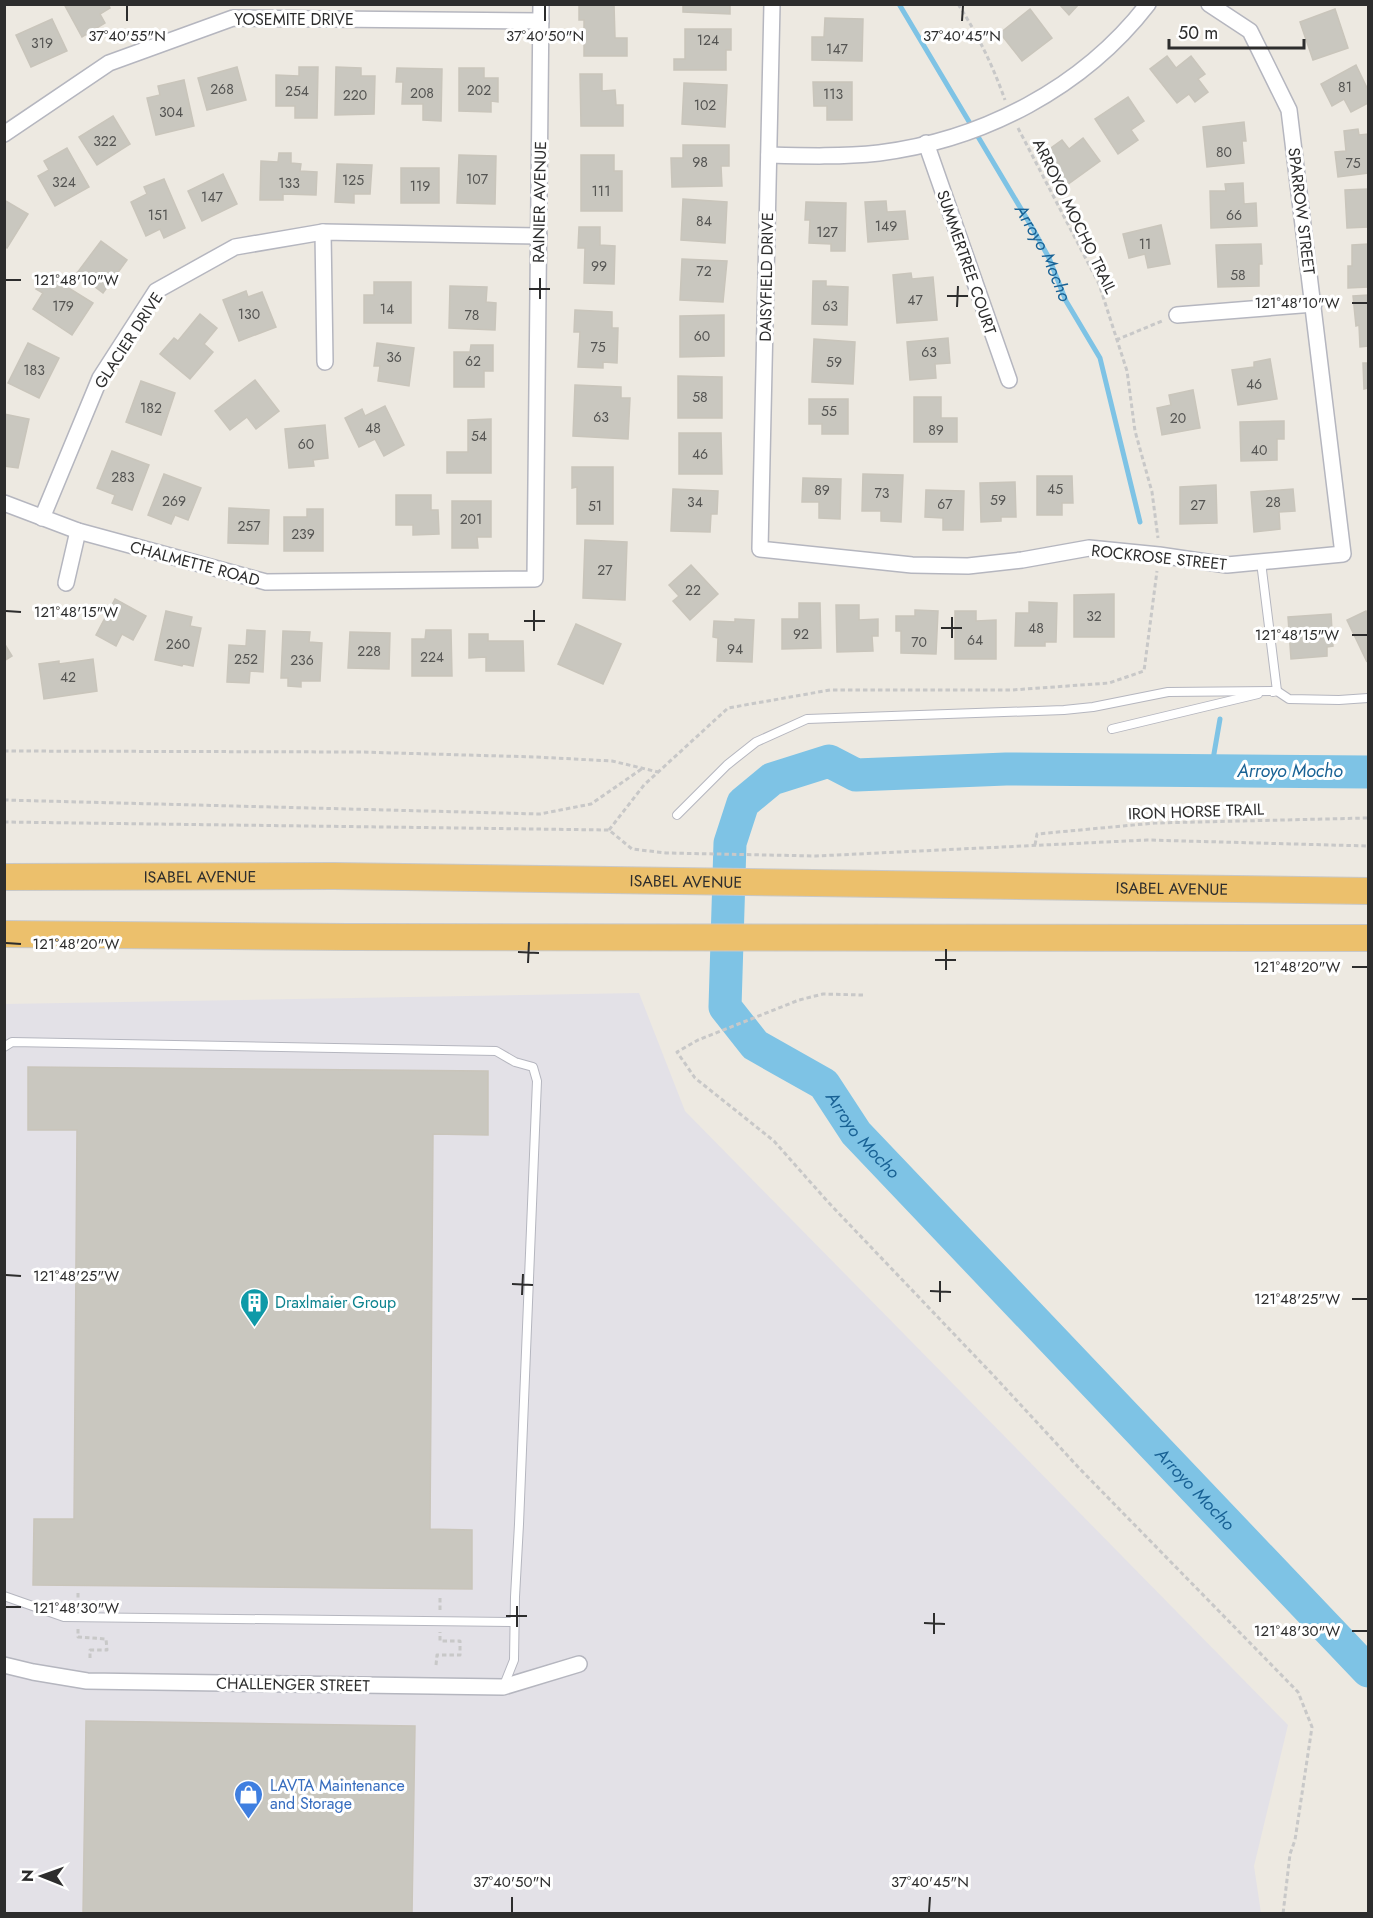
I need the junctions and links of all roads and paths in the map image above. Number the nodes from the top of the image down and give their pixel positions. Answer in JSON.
{"nodes":[{"id":1,"x":541,"y":4,"type":"edge"},
{"id":2,"x":772,"y":4,"type":"edge"},
{"id":3,"x":958,"y":4,"type":"edge"},
{"id":4,"x":1148,"y":4,"type":"edge"},
{"id":5,"x":1209,"y":4,"type":"edge"},
{"id":6,"x":541,"y":21,"type":"junction"},
{"id":7,"x":1010,"y":116,"type":"junction"},
{"id":8,"x":4,"y":134,"type":"edge"},
{"id":9,"x":926,"y":143,"type":"junction"},
{"id":10,"x":769,"y":155,"type":"junction"},
{"id":11,"x":323,"y":232,"type":"junction"},
{"id":12,"x":539,"y":236,"type":"junction"},
{"id":13,"x":1314,"y":304,"type":"junction"},
{"id":14,"x":1178,"y":315,"type":"joint"},
{"id":15,"x":1116,"y":340,"type":"junction"},
{"id":16,"x":325,"y":362,"type":"dead end"},
{"id":17,"x":1009,"y":380,"type":"dead end"},
{"id":18,"x":4,"y":503,"type":"edge"},
{"id":19,"x":42,"y":518,"type":"junction"},
{"id":20,"x":78,"y":531,"type":"junction"},
{"id":21,"x":760,"y":549,"type":"joint"},
{"id":22,"x":1343,"y":554,"type":"joint"},
{"id":23,"x":1160,"y":555,"type":"junction"},
{"id":24,"x":1261,"y":562,"type":"junction"},
{"id":25,"x":535,"y":579,"type":"joint"},
{"id":26,"x":66,"y":583,"type":"dead end"},
{"id":27,"x":1277,"y":691,"type":"junction"},
{"id":28,"x":1368,"y":698,"type":"edge"},
{"id":29,"x":1113,"y":729,"type":"dead end"},
{"id":30,"x":4,"y":751,"type":"edge"},
{"id":31,"x":643,"y":768,"type":"junction"},
{"id":32,"x":658,"y":772,"type":"junction"},
{"id":33,"x":4,"y":800,"type":"edge"},
{"id":34,"x":677,"y":815,"type":"dead end"},
{"id":35,"x":1368,"y":818,"type":"edge"},
{"id":36,"x":4,"y":822,"type":"edge"},
{"id":37,"x":609,"y":830,"type":"junction"},
{"id":38,"x":1035,"y":845,"type":"junction"},
{"id":39,"x":1368,"y":846,"type":"edge"},
{"id":40,"x":4,"y":877,"type":"edge"},
{"id":41,"x":1368,"y":891,"type":"edge"},
{"id":42,"x":4,"y":934,"type":"edge"},
{"id":43,"x":1368,"y":938,"type":"edge"},
{"id":44,"x":863,"y":995,"type":"dead end"},
{"id":45,"x":4,"y":1047,"type":"edge"},
{"id":46,"x":4,"y":1596,"type":"edge"},
{"id":47,"x":514,"y":1622,"type":"junction"},
{"id":48,"x":78,"y":1631,"type":"dead end"},
{"id":49,"x":440,"y":1635,"type":"dead end"},
{"id":50,"x":90,"y":1659,"type":"dead end"},
{"id":51,"x":579,"y":1664,"type":"dead end"},
{"id":52,"x":4,"y":1665,"type":"edge"},
{"id":53,"x":436,"y":1665,"type":"dead end"},
{"id":54,"x":503,"y":1687,"type":"junction"},
{"id":55,"x":1283,"y":1914,"type":"edge"}],
"edges":[{"from":1,"to":6,"type":"street","name":"RAINIER AVENUE"},
{"from":2,"to":10,"type":"street","name":"DAISYFIELD DRIVE"},
{"from":3,"to":7,"type":"path","name":"ARROYO MOCHO TRAIL"},
{"from":4,"to":7,"type":"street"},
{"from":5,"to":13,"type":"street","name":"SPARROW STREET"},
{"from":6,"to":8,"type":"street","name":"YOSEMITE DRIVE"},
{"from":6,"to":12,"type":"street","name":"RAINIER AVENUE"},
{"from":7,"to":9,"type":"street"},
{"from":7,"to":15,"type":"path","name":"ARROYO MOCHO TRAIL"},
{"from":9,"to":10,"type":"street"},
{"from":9,"to":17,"type":"street","name":"SUMMERTREE COURT"},
{"from":10,"to":21,"type":"street","name":"DAISYFIELD DRIVE"},
{"from":11,"to":12,"type":"street","name":"GLACIER DRIVE"},
{"from":11,"to":16,"type":"street"},
{"from":11,"to":19,"type":"street","name":"GLACIER DRIVE"},
{"from":12,"to":25,"type":"street","name":"RAINIER AVENUE"},
{"from":13,"to":14,"type":"street"},
{"from":13,"to":22,"type":"street","name":"SPARROW STREET"},
{"from":14,"to":15,"type":"path"},
{"from":15,"to":23,"type":"path","name":"ARROYO MOCHO TRAIL"},
{"from":18,"to":19,"type":"street","name":"CHALMETTE ROAD"},
{"from":19,"to":20,"type":"street","name":"CHALMETTE ROAD"},
{"from":20,"to":25,"type":"street","name":"CHALMETTE ROAD"},
{"from":20,"to":26,"type":"street"},
{"from":21,"to":23,"type":"street","name":"ROCKROSE STREET"},
{"from":22,"to":24,"type":"street","name":"ROCKROSE STREET"},
{"from":23,"to":24,"type":"street","name":"ROCKROSE STREET"},
{"from":23,"to":32,"type":"path","name":"ARROYO MOCHO TRAIL"},
{"from":24,"to":27,"type":"lane"},
{"from":27,"to":28,"type":"lane"},
{"from":27,"to":29,"type":"lane"},
{"from":27,"to":34,"type":"lane"},
{"from":30,"to":31,"type":"path"},
{"from":31,"to":32,"type":"path"},
{"from":31,"to":33,"type":"path"},
{"from":32,"to":37,"type":"path"},
{"from":35,"to":38,"type":"path","name":"IRON HORSE TRAIL"},
{"from":36,"to":37,"type":"path"},
{"from":37,"to":38,"type":"path"},
{"from":38,"to":39,"type":"path"},
{"from":40,"to":41,"type":"highway","name":"ISABEL AVENUE"},
{"from":42,"to":43,"type":"highway"},
{"from":44,"to":55,"type":"path"},
{"from":45,"to":47,"type":"lane"},
{"from":46,"to":47,"type":"lane"},
{"from":47,"to":54,"type":"lane"},
{"from":48,"to":50,"type":"path"},
{"from":49,"to":53,"type":"path"},
{"from":51,"to":54,"type":"street","name":"CHALLENGER STREET"},
{"from":52,"to":54,"type":"street","name":"CHALLENGER STREET"}]}
